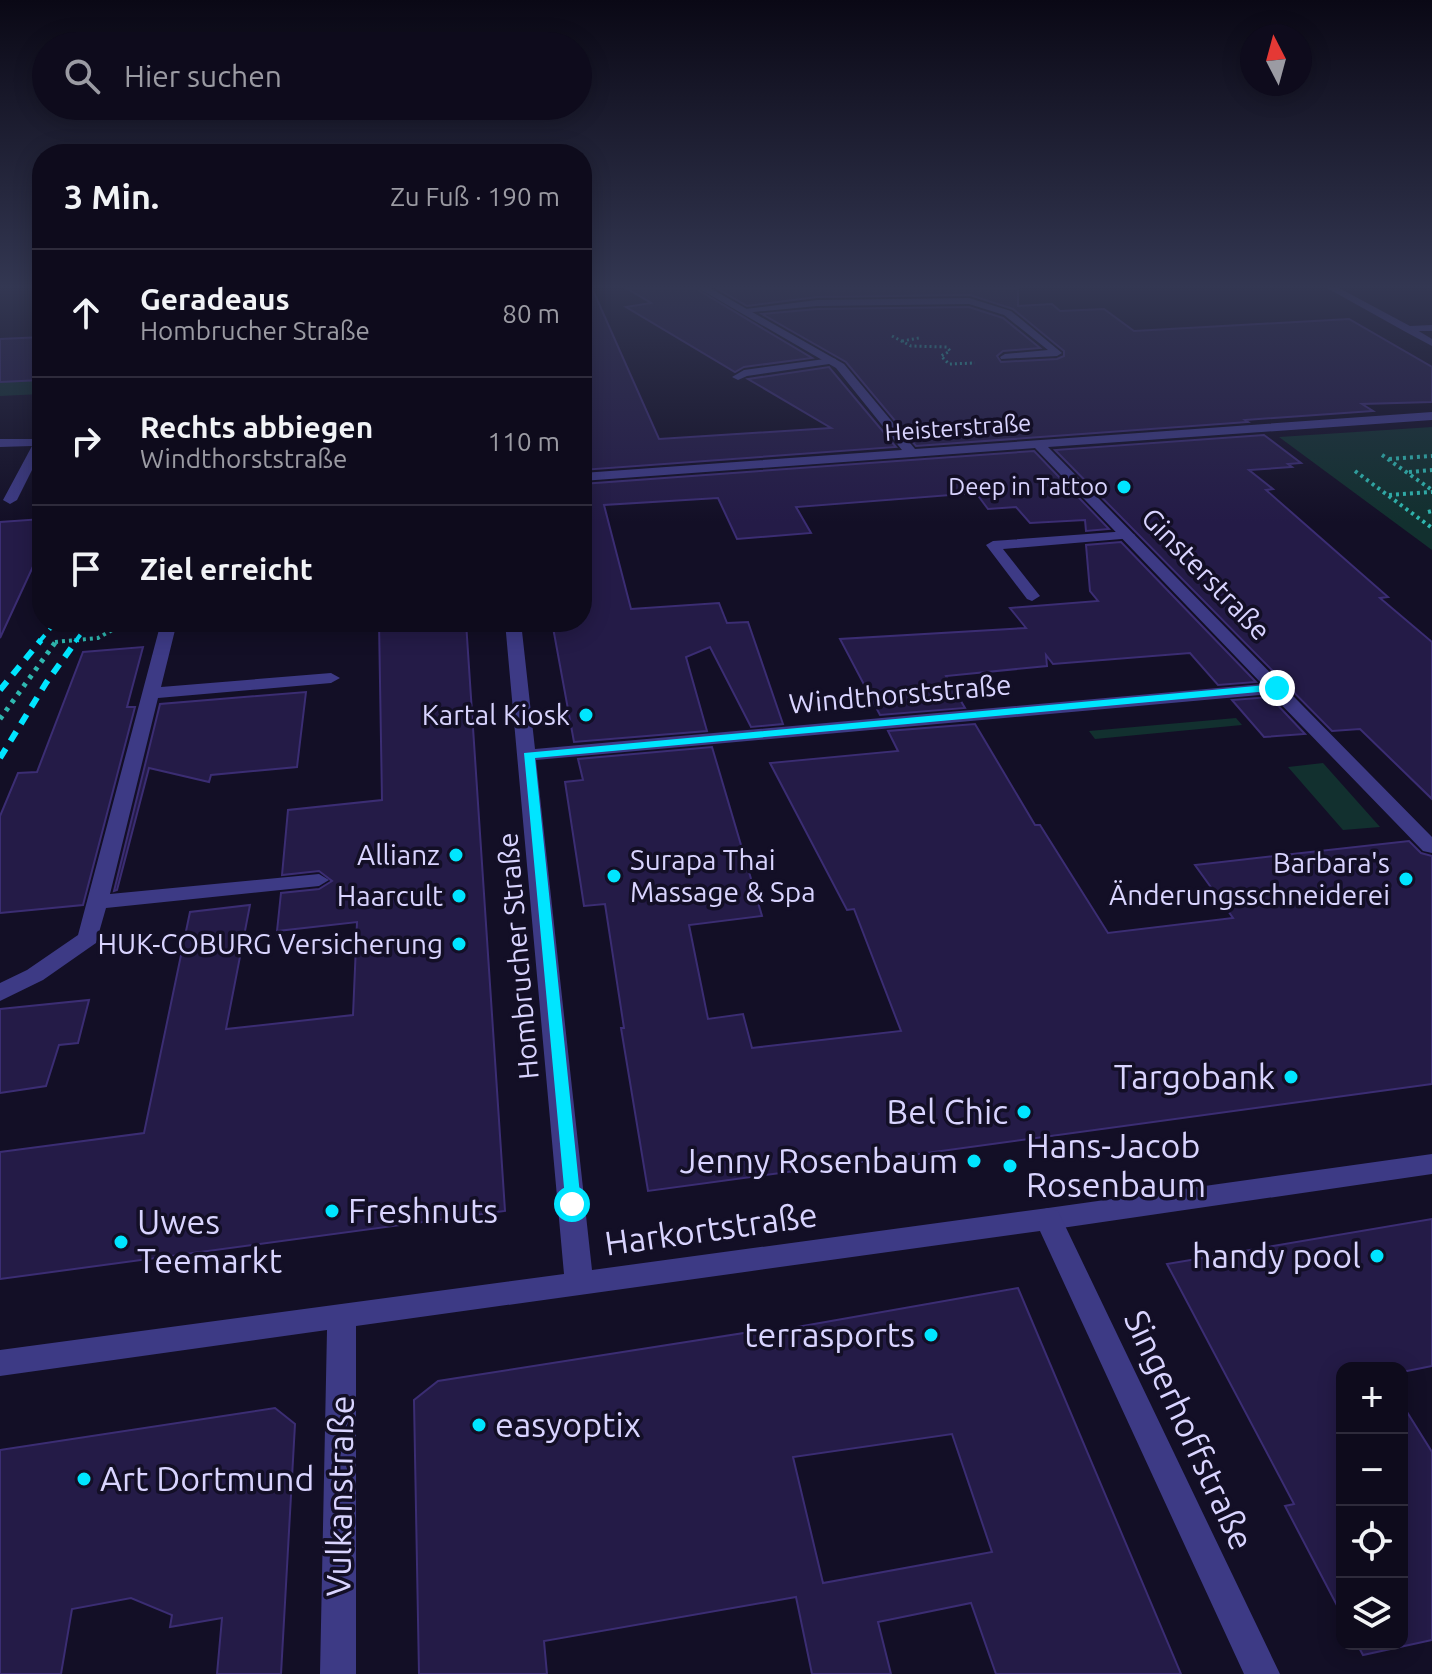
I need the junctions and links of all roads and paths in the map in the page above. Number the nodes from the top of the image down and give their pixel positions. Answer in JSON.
{"nodes":[{"id":1,"x":794,"y":366,"type":"edge"},
{"id":2,"x":840,"y":366,"type":"edge"},
{"id":3,"x":738,"y":377,"type":"dead end"},
{"id":4,"x":1432,"y":416,"type":"edge"},
{"id":5,"x":32,"y":442,"type":"edge"},
{"id":6,"x":0,"y":443,"type":"edge"},
{"id":7,"x":1038,"y":444,"type":"junction"},
{"id":8,"x":911,"y":453,"type":"junction"},
{"id":9,"x":1379,"y":453,"type":"dead end"},
{"id":10,"x":1432,"y":456,"type":"edge"},
{"id":11,"x":32,"y":457,"type":"edge"},
{"id":12,"x":1388,"y":459,"type":"junction"},
{"id":13,"x":1432,"y":470,"type":"edge"},
{"id":14,"x":1355,"y":471,"type":"dead end"},
{"id":15,"x":1407,"y":472,"type":"junction"},
{"id":16,"x":592,"y":476,"type":"edge"},
{"id":17,"x":1432,"y":491,"type":"edge"},
{"id":18,"x":1388,"y":495,"type":"junction"},
{"id":19,"x":10,"y":500,"type":"dead end"},
{"id":20,"x":1432,"y":528,"type":"edge"},
{"id":21,"x":1128,"y":535,"type":"junction"},
{"id":22,"x":1032,"y":596,"type":"dead end"},
{"id":23,"x":108,"y":632,"type":"edge"},
{"id":24,"x":166,"y":632,"type":"edge"},
{"id":25,"x":514,"y":632,"type":"edge"},
{"id":26,"x":331,"y":678,"type":"dead end"},
{"id":27,"x":1277,"y":688,"type":"junction"},
{"id":28,"x":151,"y":693,"type":"junction"},
{"id":29,"x":0,"y":719,"type":"edge"},
{"id":30,"x":529,"y":755,"type":"junction"},
{"id":31,"x":1431,"y":848,"type":"edge"},
{"id":32,"x":319,"y":880,"type":"dead end"},
{"id":33,"x":97,"y":902,"type":"junction"},
{"id":34,"x":0,"y":993,"type":"edge"},
{"id":35,"x":1432,"y":1164,"type":"edge"},
{"id":36,"x":1048,"y":1219,"type":"junction"},
{"id":37,"x":579,"y":1284,"type":"junction"},
{"id":38,"x":342,"y":1317,"type":"junction"},
{"id":39,"x":0,"y":1363,"type":"edge"},
{"id":40,"x":338,"y":1674,"type":"edge"},
{"id":41,"x":1262,"y":1674,"type":"edge"}],
"edges":[{"from":1,"to":3,"type":"street"},
{"from":2,"to":8,"type":"street"},
{"from":4,"to":7,"type":"street","name":"Heisterstraße"},
{"from":5,"to":6,"type":"street"},
{"from":7,"to":8,"type":"street","name":"Heisterstraße"},
{"from":7,"to":21,"type":"street","name":"Ginsterstraße"},
{"from":8,"to":16,"type":"street","name":"Heisterstraße"},
{"from":9,"to":12,"type":"path"},
{"from":10,"to":12,"type":"path"},
{"from":11,"to":19,"type":"street"},
{"from":12,"to":15,"type":"path"},
{"from":13,"to":15,"type":"path"},
{"from":14,"to":18,"type":"path"},
{"from":15,"to":17,"type":"path"},
{"from":17,"to":18,"type":"path"},
{"from":18,"to":20,"type":"path"},
{"from":21,"to":22,"type":"street"},
{"from":21,"to":27,"type":"street","name":"Ginsterstraße"},
{"from":23,"to":29,"type":"path"},
{"from":24,"to":28,"type":"street"},
{"from":25,"to":30,"type":"street","name":"Hombrucher Straße"},
{"from":26,"to":28,"type":"street"},
{"from":27,"to":30,"type":"street","name":"Windthorststraße"},
{"from":27,"to":31,"type":"street","name":"Ginsterstraße"},
{"from":28,"to":33,"type":"street"},
{"from":30,"to":37,"type":"street","name":"Hombrucher Straße"},
{"from":32,"to":33,"type":"street"},
{"from":33,"to":34,"type":"street"},
{"from":35,"to":36,"type":"street","name":"Harkortstraße"},
{"from":36,"to":37,"type":"street","name":"Harkortstraße"},
{"from":36,"to":41,"type":"street","name":"Singerhoffstraße"},
{"from":37,"to":38,"type":"street","name":"Harkortstraße"},
{"from":38,"to":39,"type":"street","name":"Harkortstraße"},
{"from":38,"to":40,"type":"street","name":"Vulkanstraße"}]}
